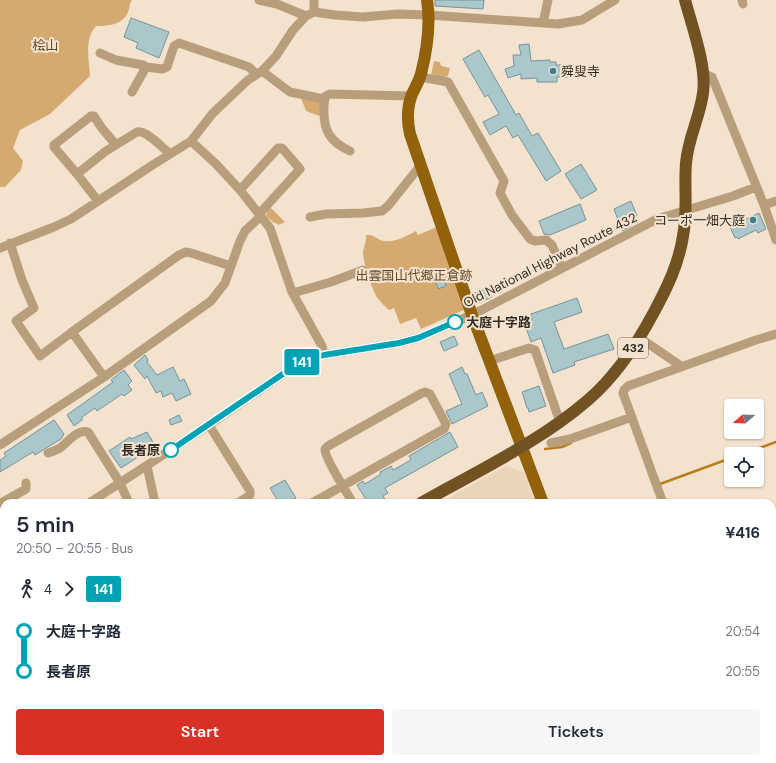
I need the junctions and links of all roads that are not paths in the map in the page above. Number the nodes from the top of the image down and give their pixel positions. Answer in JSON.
{"nodes":[{"id":1,"x":259,"y":0,"type":"edge"},
{"id":2,"x":314,"y":0,"type":"edge"},
{"id":3,"x":427,"y":0,"type":"edge"},
{"id":4,"x":548,"y":0,"type":"edge"},
{"id":5,"x":615,"y":0,"type":"edge"},
{"id":6,"x":685,"y":0,"type":"edge"},
{"id":7,"x":288,"y":4,"type":"edge"},
{"id":8,"x":310,"y":14,"type":"junction"},
{"id":9,"x":429,"y":15,"type":"junction"},
{"id":10,"x":543,"y":23,"type":"junction"},
{"id":11,"x":100,"y":53,"type":"dead end"},
{"id":12,"x":146,"y":67,"type":"junction"},
{"id":13,"x":259,"y":72,"type":"junction"},
{"id":14,"x":703,"y":73,"type":"junction"},
{"id":15,"x":420,"y":77,"type":"junction"},
{"id":16,"x":132,"y":92,"type":"dead end"},
{"id":17,"x":411,"y":96,"type":"junction"},
{"id":18,"x":324,"y":99,"type":"junction"},
{"id":19,"x":191,"y":141,"type":"junction"},
{"id":20,"x":116,"y":145,"type":"junction"},
{"id":21,"x":350,"y":151,"type":"dead end"},
{"id":22,"x":170,"y":154,"type":"junction"},
{"id":23,"x":420,"y":166,"type":"junction"},
{"id":24,"x":77,"y":174,"type":"junction"},
{"id":25,"x":756,"y":187,"type":"junction"},
{"id":26,"x":240,"y":190,"type":"junction"},
{"id":27,"x":98,"y":201,"type":"junction"},
{"id":28,"x":776,"y":201,"type":"edge"},
{"id":29,"x":764,"y":206,"type":"junction"},
{"id":30,"x":686,"y":210,"type":"junction"},
{"id":31,"x":260,"y":215,"type":"junction"},
{"id":32,"x":310,"y":217,"type":"dead end"},
{"id":33,"x":776,"y":240,"type":"edge"},
{"id":34,"x":10,"y":244,"type":"junction"},
{"id":35,"x":0,"y":248,"type":"edge"},
{"id":36,"x":232,"y":266,"type":"junction"},
{"id":37,"x":562,"y":268,"type":"junction"},
{"id":38,"x":364,"y":270,"type":"dead end"},
{"id":39,"x":293,"y":293,"type":"junction"},
{"id":40,"x":472,"y":315,"type":"junction"},
{"id":41,"x":72,"y":332,"type":"junction"},
{"id":42,"x":776,"y":334,"type":"edge"},
{"id":43,"x":640,"y":338,"type":"junction"},
{"id":44,"x":324,"y":355,"type":"junction"},
{"id":45,"x":489,"y":361,"type":"junction"},
{"id":46,"x":681,"y":366,"type":"junction"},
{"id":47,"x":104,"y":377,"type":"junction"},
{"id":48,"x":632,"y":417,"type":"junction"},
{"id":49,"x":560,"y":422,"type":"junction"},
{"id":50,"x":209,"y":425,"type":"junction"},
{"id":51,"x":551,"y":443,"type":"dead end"},
{"id":52,"x":0,"y":445,"type":"edge"},
{"id":53,"x":522,"y":446,"type":"junction"},
{"id":54,"x":48,"y":453,"type":"dead end"},
{"id":55,"x":147,"y":466,"type":"junction"},
{"id":56,"x":26,"y":483,"type":"dead end"},
{"id":57,"x":120,"y":483,"type":"junction"},
{"id":58,"x":343,"y":486,"type":"junction"},
{"id":59,"x":8,"y":499,"type":"edge"},
{"id":60,"x":95,"y":499,"type":"edge"},
{"id":61,"x":127,"y":499,"type":"edge"},
{"id":62,"x":154,"y":499,"type":"edge"},
{"id":63,"x":244,"y":499,"type":"edge"},
{"id":64,"x":319,"y":499,"type":"edge"},
{"id":65,"x":351,"y":499,"type":"edge"},
{"id":66,"x":428,"y":499,"type":"edge"},
{"id":67,"x":541,"y":499,"type":"edge"},
{"id":68,"x":661,"y":499,"type":"edge"}],
"edges":[{"from":1,"to":7,"type":"street"},
{"from":2,"to":8,"type":"street"},
{"from":3,"to":9,"type":"main road"},
{"from":4,"to":10,"type":"street"},
{"from":5,"to":10,"type":"street"},
{"from":6,"to":14,"type":"highway","number":"432"},
{"from":7,"to":8,"type":"street"},
{"from":8,"to":9,"type":"street"},
{"from":8,"to":13,"type":"street"},
{"from":9,"to":10,"type":"street"},
{"from":9,"to":15,"type":"main road"},
{"from":11,"to":12,"type":"street"},
{"from":12,"to":13,"type":"street"},
{"from":12,"to":16,"type":"street"},
{"from":13,"to":18,"type":"street"},
{"from":13,"to":19,"type":"street"},
{"from":14,"to":25,"type":"street"},
{"from":14,"to":30,"type":"highway","number":"432"},
{"from":15,"to":17,"type":"main road"},
{"from":15,"to":37,"type":"street"},
{"from":17,"to":18,"type":"street"},
{"from":17,"to":23,"type":"main road"},
{"from":18,"to":21,"type":"street"},
{"from":19,"to":22,"type":"street"},
{"from":19,"to":26,"type":"street"},
{"from":20,"to":22,"type":"street"},
{"from":20,"to":24,"type":"street"},
{"from":20,"to":24,"type":"street"},
{"from":22,"to":27,"type":"street"},
{"from":23,"to":32,"type":"street"},
{"from":23,"to":40,"type":"main road"},
{"from":24,"to":27,"type":"street"},
{"from":25,"to":29,"type":"street"},
{"from":25,"to":30,"type":"street","name":"Old National Highway Route 432"},
{"from":26,"to":31,"type":"street"},
{"from":26,"to":31,"type":"street"},
{"from":27,"to":34,"type":"street"},
{"from":28,"to":29,"type":"street"},
{"from":29,"to":33,"type":"street"},
{"from":30,"to":37,"type":"street","name":"Old National Highway Route 432"},
{"from":30,"to":43,"type":"highway","number":"432"},
{"from":31,"to":36,"type":"street"},
{"from":31,"to":39,"type":"street"},
{"from":34,"to":35,"type":"street"},
{"from":34,"to":41,"type":"street"},
{"from":36,"to":41,"type":"street"},
{"from":36,"to":47,"type":"street"},
{"from":37,"to":40,"type":"street","name":"Old National Highway Route 432"},
{"from":38,"to":39,"type":"street"},
{"from":39,"to":44,"type":"street"},
{"from":40,"to":44,"type":"street","name":"Old National Highway Route 432"},
{"from":40,"to":45,"type":"main road"},
{"from":41,"to":47,"type":"street"},
{"from":42,"to":46,"type":"street"},
{"from":43,"to":46,"type":"street"},
{"from":43,"to":49,"type":"highway","number":"432"},
{"from":44,"to":50,"type":"street","name":"Old National Highway Route 432"},
{"from":45,"to":49,"type":"street"},
{"from":45,"to":53,"type":"main road"},
{"from":46,"to":48,"type":"street"},
{"from":47,"to":52,"type":"street"},
{"from":48,"to":51,"type":"street"},
{"from":48,"to":68,"type":"street"},
{"from":49,"to":53,"type":"highway","number":"432"},
{"from":50,"to":55,"type":"street","name":"Old National Highway Route 432"},
{"from":50,"to":63,"type":"street"},
{"from":53,"to":66,"type":"highway","number":"432"},
{"from":53,"to":67,"type":"main road"},
{"from":54,"to":57,"type":"street"},
{"from":55,"to":57,"type":"street","name":"Old National Highway Route 432"},
{"from":55,"to":62,"type":"street"},
{"from":56,"to":59,"type":"street"},
{"from":57,"to":60,"type":"street","name":"Old National Highway Route 432"},
{"from":57,"to":61,"type":"street"},
{"from":58,"to":58,"type":"street"},
{"from":58,"to":64,"type":"street"},
{"from":58,"to":65,"type":"street"}]}
